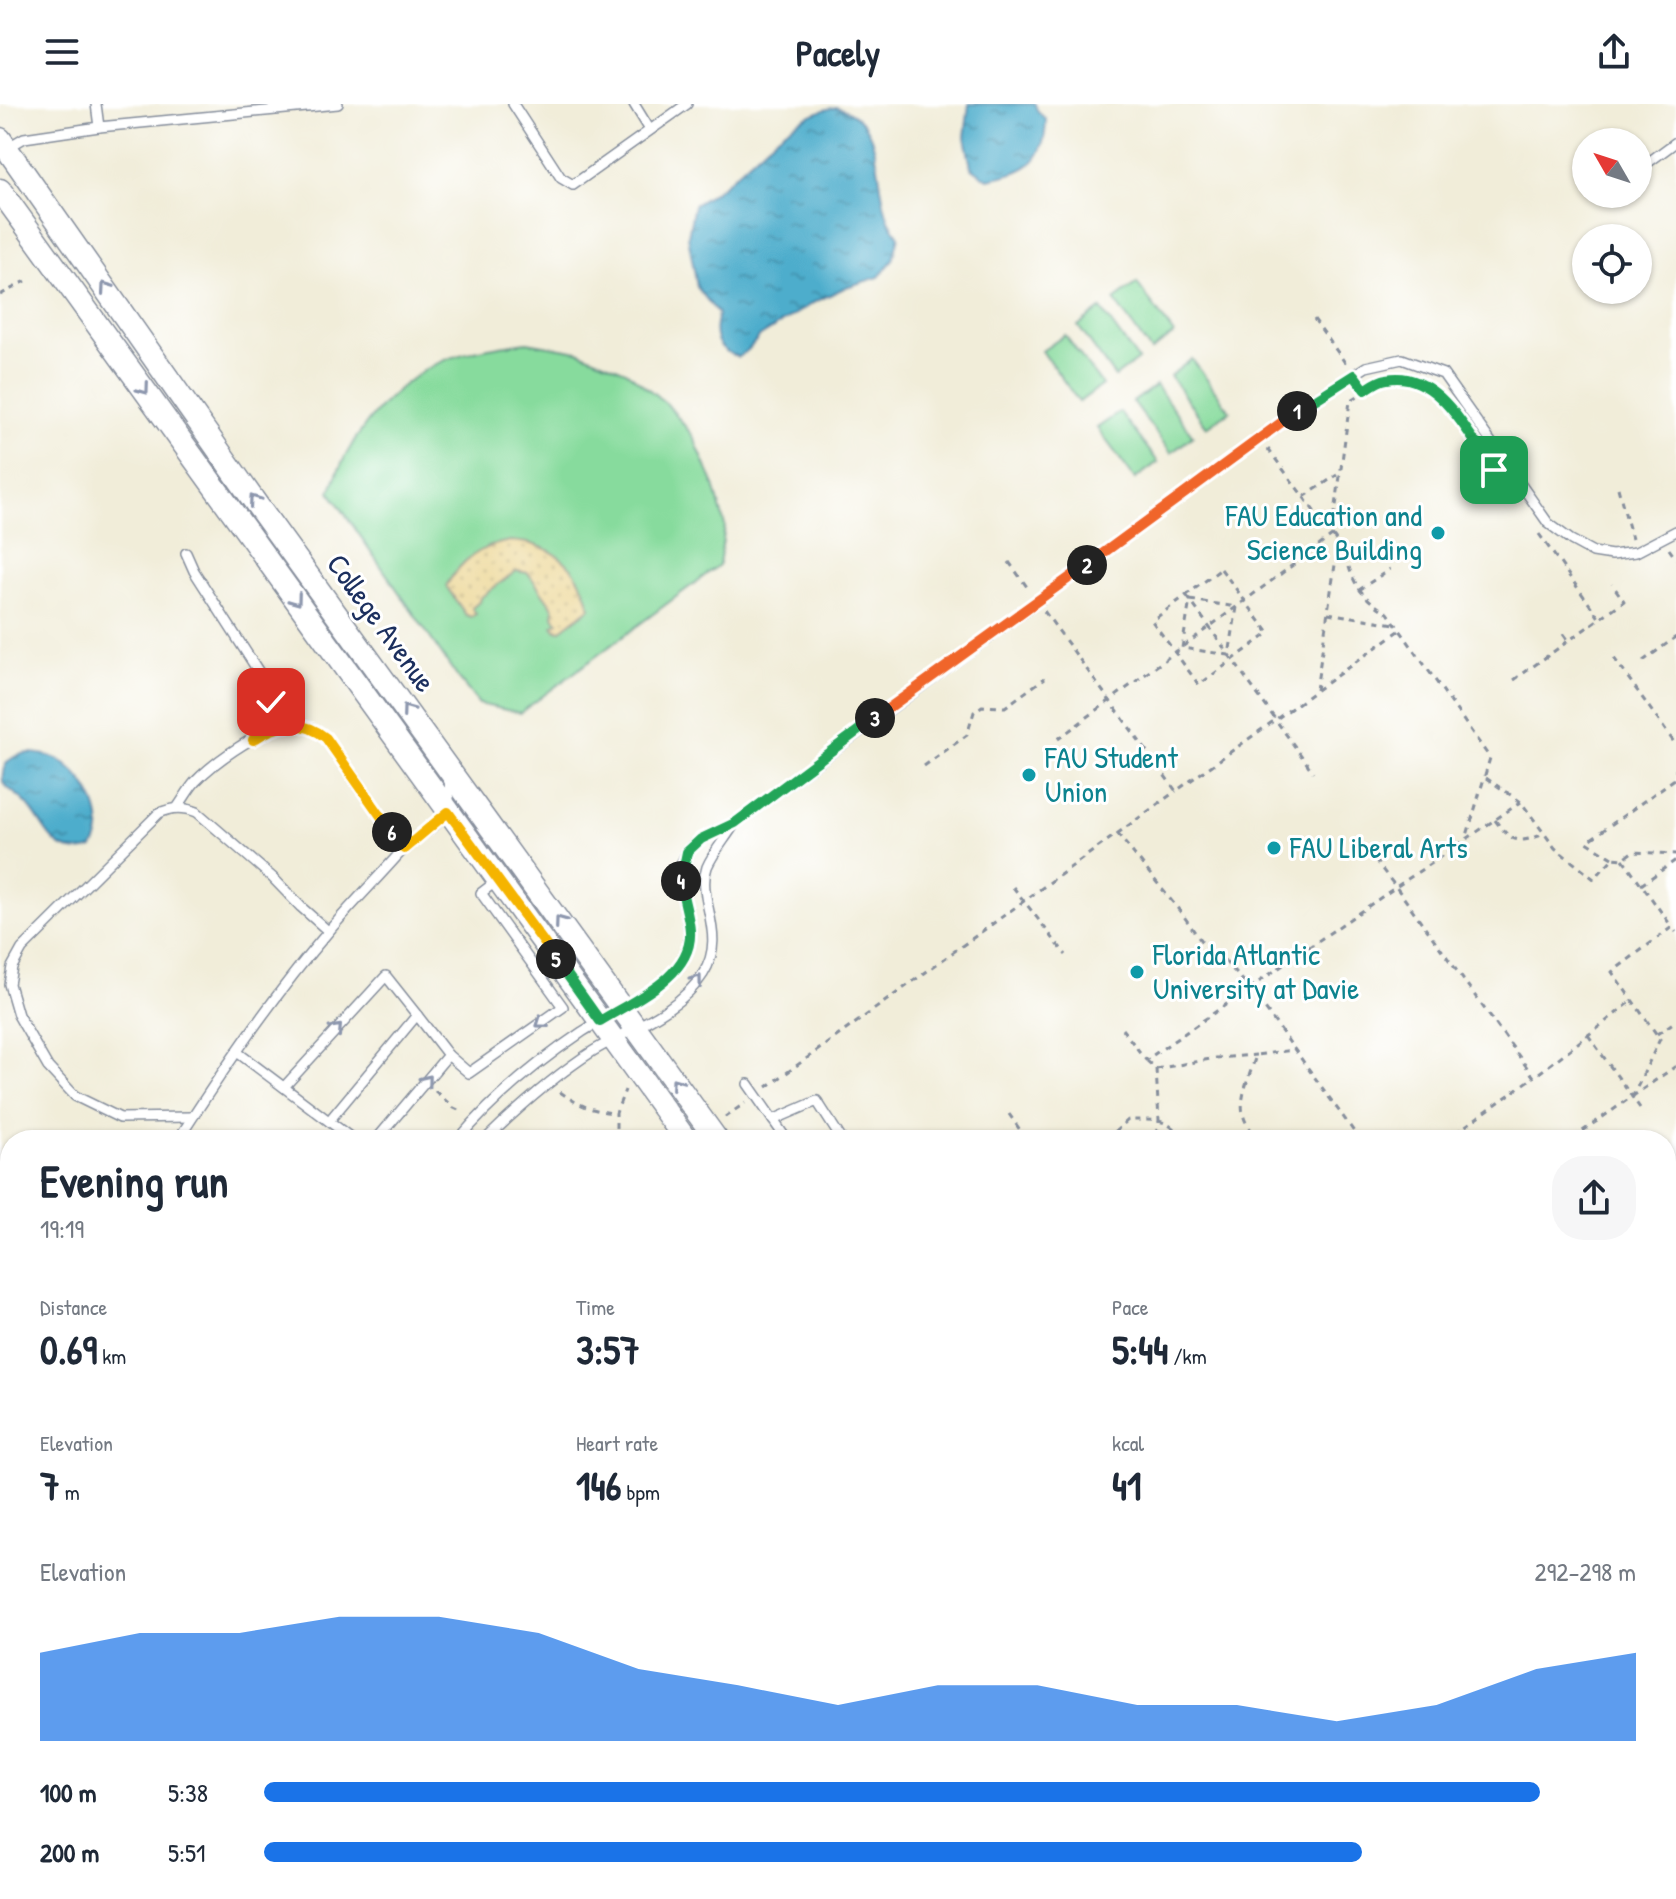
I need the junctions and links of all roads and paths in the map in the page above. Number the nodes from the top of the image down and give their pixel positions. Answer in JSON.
{"nodes":[{"id":1,"x":96,"y":104,"type":"edge"},
{"id":2,"x":338,"y":104,"type":"edge"},
{"id":3,"x":513,"y":104,"type":"edge"},
{"id":4,"x":634,"y":104,"type":"edge"},
{"id":5,"x":687,"y":104,"type":"edge"},
{"id":6,"x":99,"y":127,"type":"junction"},
{"id":7,"x":650,"y":130,"type":"junction"},
{"id":8,"x":1676,"y":142,"type":"edge"},
{"id":9,"x":3,"y":144,"type":"edge"},
{"id":10,"x":1652,"y":160,"type":"edge"},
{"id":11,"x":0,"y":190,"type":"edge"},
{"id":12,"x":26,"y":281,"type":"dead end"},
{"id":13,"x":0,"y":295,"type":"edge"},
{"id":14,"x":1314,"y":319,"type":"dead end"},
{"id":15,"x":1354,"y":375,"type":"junction"},
{"id":16,"x":1449,"y":408,"type":"dead end"},
{"id":17,"x":1268,"y":449,"type":"dead end"},
{"id":18,"x":1339,"y":473,"type":"junction"},
{"id":19,"x":1618,"y":488,"type":"dead end"},
{"id":20,"x":1304,"y":497,"type":"junction"},
{"id":21,"x":1676,"y":531,"type":"edge"},
{"id":22,"x":1538,"y":532,"type":"dead end"},
{"id":23,"x":1332,"y":536,"type":"junction"},
{"id":24,"x":1634,"y":542,"type":"dead end"},
{"id":25,"x":1338,"y":545,"type":"junction"},
{"id":26,"x":1669,"y":549,"type":"dead end"},
{"id":27,"x":186,"y":553,"type":"dead end"},
{"id":28,"x":1676,"y":559,"type":"edge"},
{"id":29,"x":1009,"y":562,"type":"dead end"},
{"id":30,"x":1390,"y":569,"type":"dead end"},
{"id":31,"x":1612,"y":584,"type":"dead end"},
{"id":32,"x":1359,"y":590,"type":"junction"},
{"id":33,"x":1188,"y":597,"type":"junction"},
{"id":34,"x":1245,"y":601,"type":"junction"},
{"id":35,"x":1038,"y":602,"type":"junction"},
{"id":36,"x":1237,"y":607,"type":"junction"},
{"id":37,"x":1328,"y":613,"type":"junction"},
{"id":38,"x":1600,"y":619,"type":"junction"},
{"id":39,"x":1395,"y":624,"type":"junction"},
{"id":40,"x":1209,"y":627,"type":"junction"},
{"id":41,"x":1399,"y":631,"type":"junction"},
{"id":42,"x":1563,"y":634,"type":"dead end"},
{"id":43,"x":1676,"y":637,"type":"edge"},
{"id":44,"x":1568,"y":641,"type":"junction"},
{"id":45,"x":1182,"y":648,"type":"junction"},
{"id":46,"x":1176,"y":652,"type":"junction"},
{"id":47,"x":1231,"y":658,"type":"junction"},
{"id":48,"x":1614,"y":658,"type":"dead end"},
{"id":49,"x":1643,"y":661,"type":"dead end"},
{"id":50,"x":1045,"y":678,"type":"dead end"},
{"id":51,"x":1514,"y":680,"type":"dead end"},
{"id":52,"x":1316,"y":690,"type":"junction"},
{"id":53,"x":1110,"y":701,"type":"junction"},
{"id":54,"x":1275,"y":719,"type":"junction"},
{"id":55,"x":1058,"y":739,"type":"dead end"},
{"id":56,"x":253,"y":740,"type":"junction"},
{"id":57,"x":1676,"y":745,"type":"edge"},
{"id":58,"x":442,"y":757,"type":"junction"},
{"id":59,"x":924,"y":766,"type":"dead end"},
{"id":60,"x":1313,"y":772,"type":"dead end"},
{"id":61,"x":1676,"y":773,"type":"edge"},
{"id":62,"x":1485,"y":777,"type":"junction"},
{"id":63,"x":1176,"y":791,"type":"junction"},
{"id":64,"x":1521,"y":802,"type":"junction"},
{"id":65,"x":177,"y":808,"type":"junction"},
{"id":66,"x":448,"y":812,"type":"junction"},
{"id":67,"x":1495,"y":820,"type":"junction"},
{"id":68,"x":735,"y":823,"type":"junction"},
{"id":69,"x":1117,"y":833,"type":"junction"},
{"id":70,"x":1544,"y":834,"type":"junction"},
{"id":71,"x":1466,"y":839,"type":"junction"},
{"id":72,"x":1360,"y":841,"type":"dead end"},
{"id":73,"x":404,"y":849,"type":"junction"},
{"id":74,"x":1676,"y":854,"type":"edge"},
{"id":75,"x":1613,"y":858,"type":"junction"},
{"id":76,"x":1623,"y":859,"type":"junction"},
{"id":77,"x":1676,"y":860,"type":"edge"},
{"id":78,"x":498,"y":880,"type":"junction"},
{"id":79,"x":1641,"y":885,"type":"junction"},
{"id":80,"x":1013,"y":887,"type":"dead end"},
{"id":81,"x":1396,"y":887,"type":"junction"},
{"id":82,"x":1023,"y":900,"type":"junction"},
{"id":83,"x":1672,"y":927,"type":"junction"},
{"id":84,"x":328,"y":931,"type":"junction"},
{"id":85,"x":1676,"y":932,"type":"edge"},
{"id":86,"x":1066,"y":955,"type":"dead end"},
{"id":87,"x":1250,"y":988,"type":"junction"},
{"id":88,"x":1632,"y":1001,"type":"junction"},
{"id":89,"x":622,"y":1007,"type":"junction"},
{"id":90,"x":417,"y":1015,"type":"junction"},
{"id":91,"x":1676,"y":1021,"type":"edge"},
{"id":92,"x":636,"y":1026,"type":"junction"},
{"id":93,"x":1122,"y":1029,"type":"dead end"},
{"id":94,"x":607,"y":1030,"type":"junction"},
{"id":95,"x":1657,"y":1034,"type":"junction"},
{"id":96,"x":1588,"y":1035,"type":"junction"},
{"id":97,"x":1295,"y":1050,"type":"junction"},
{"id":98,"x":237,"y":1052,"type":"junction"},
{"id":99,"x":448,"y":1055,"type":"junction"},
{"id":100,"x":1256,"y":1055,"type":"junction"},
{"id":101,"x":1146,"y":1060,"type":"junction"},
{"id":102,"x":1676,"y":1066,"type":"edge"},
{"id":103,"x":1156,"y":1069,"type":"junction"},
{"id":104,"x":1534,"y":1077,"type":"junction"},
{"id":105,"x":426,"y":1082,"type":"junction"},
{"id":106,"x":630,"y":1082,"type":"dead end"},
{"id":107,"x":570,"y":1084,"type":"dead end"},
{"id":108,"x":748,"y":1084,"type":"dead end"},
{"id":109,"x":284,"y":1087,"type":"junction"},
{"id":110,"x":756,"y":1095,"type":"junction"},
{"id":111,"x":1632,"y":1098,"type":"junction"},
{"id":112,"x":1640,"y":1108,"type":"dead end"},
{"id":113,"x":616,"y":1113,"type":"junction"},
{"id":114,"x":1009,"y":1114,"type":"dead end"},
{"id":115,"x":192,"y":1117,"type":"junction"},
{"id":116,"x":476,"y":1119,"type":"junction"},
{"id":117,"x":773,"y":1120,"type":"junction"},
{"id":118,"x":1159,"y":1120,"type":"junction"},
{"id":119,"x":329,"y":1121,"type":"junction"},
{"id":120,"x":720,"y":1129,"type":"edge"},
{"id":121,"x":184,"y":1130,"type":"edge"},
{"id":122,"x":341,"y":1130,"type":"edge"},
{"id":123,"x":385,"y":1130,"type":"edge"},
{"id":124,"x":467,"y":1130,"type":"edge"},
{"id":125,"x":496,"y":1130,"type":"edge"},
{"id":126,"x":616,"y":1130,"type":"edge"},
{"id":127,"x":679,"y":1130,"type":"edge"},
{"id":128,"x":780,"y":1130,"type":"edge"},
{"id":129,"x":836,"y":1130,"type":"edge"},
{"id":130,"x":1020,"y":1130,"type":"edge"},
{"id":131,"x":1117,"y":1130,"type":"edge"},
{"id":132,"x":1158,"y":1130,"type":"edge"},
{"id":133,"x":1177,"y":1130,"type":"edge"},
{"id":134,"x":1248,"y":1130,"type":"edge"},
{"id":135,"x":1353,"y":1130,"type":"edge"},
{"id":136,"x":1460,"y":1130,"type":"edge"},
{"id":137,"x":1584,"y":1130,"type":"edge"}],
"edges":[{"from":1,"to":6,"type":"lane"},
{"from":2,"to":6,"type":"lane"},
{"from":3,"to":7,"type":"lane"},
{"from":4,"to":7,"type":"lane"},
{"from":5,"to":7,"type":"lane"},
{"from":6,"to":9,"type":"lane"},
{"from":8,"to":10,"type":"lane"},
{"from":58,"to":9,"type":"street","name":"College Avenue","one_way":true},
{"from":11,"to":66,"type":"street","name":"College Avenue","one_way":true},
{"from":12,"to":13,"type":"path"},
{"from":14,"to":15,"type":"path"},
{"from":15,"to":21,"type":"lane"},
{"from":15,"to":35,"type":"lane"},
{"from":16,"to":18,"type":"path"},
{"from":17,"to":20,"type":"path"},
{"from":18,"to":20,"type":"path"},
{"from":18,"to":23,"type":"path"},
{"from":19,"to":24,"type":"path"},
{"from":20,"to":23,"type":"path"},
{"from":22,"to":38,"type":"path"},
{"from":23,"to":25,"type":"path"},
{"from":23,"to":34,"type":"path"},
{"from":25,"to":32,"type":"path"},
{"from":25,"to":37,"type":"path"},
{"from":26,"to":28,"type":"path"},
{"from":27,"to":56,"type":"lane"},
{"from":29,"to":35,"type":"path"},
{"from":30,"to":32,"type":"path"},
{"from":31,"to":38,"type":"path"},
{"from":32,"to":39,"type":"path"},
{"from":33,"to":34,"type":"path"},
{"from":33,"to":36,"type":"path"},
{"from":33,"to":40,"type":"path"},
{"from":33,"to":45,"type":"path"},
{"from":33,"to":46,"type":"path"},
{"from":34,"to":36,"type":"path"},
{"from":34,"to":47,"type":"path"},
{"from":35,"to":53,"type":"path"},
{"from":35,"to":68,"type":"lane"},
{"from":36,"to":40,"type":"path"},
{"from":36,"to":47,"type":"path"},
{"from":37,"to":39,"type":"path"},
{"from":37,"to":52,"type":"path"},
{"from":38,"to":44,"type":"path"},
{"from":39,"to":41,"type":"path"},
{"from":40,"to":45,"type":"path"},
{"from":40,"to":47,"type":"path"},
{"from":41,"to":52,"type":"path"},
{"from":41,"to":62,"type":"path"},
{"from":42,"to":44,"type":"path"},
{"from":43,"to":49,"type":"path"},
{"from":44,"to":51,"type":"path"},
{"from":45,"to":46,"type":"path"},
{"from":45,"to":47,"type":"path"},
{"from":46,"to":47,"type":"path"},
{"from":46,"to":53,"type":"path"},
{"from":47,"to":54,"type":"path"},
{"from":48,"to":57,"type":"path"},
{"from":50,"to":59,"type":"path"},
{"from":52,"to":54,"type":"path"},
{"from":53,"to":55,"type":"path"},
{"from":53,"to":63,"type":"path"},
{"from":54,"to":60,"type":"path"},
{"from":54,"to":63,"type":"path"},
{"from":56,"to":65,"type":"lane"},
{"from":56,"to":73,"type":"lane"},
{"from":58,"to":66,"type":"lane"},
{"from":89,"to":58,"type":"street","name":"College Avenue","one_way":true},
{"from":61,"to":75,"type":"path"},
{"from":62,"to":64,"type":"path"},
{"from":62,"to":71,"type":"path"},
{"from":63,"to":69,"type":"path"},
{"from":64,"to":67,"type":"path"},
{"from":64,"to":70,"type":"path"},
{"from":65,"to":84,"type":"lane"},
{"from":65,"to":115,"type":"lane"},
{"from":66,"to":73,"type":"lane"},
{"from":66,"to":78,"type":"street","name":"College Avenue"},
{"from":67,"to":70,"type":"path"},
{"from":67,"to":71,"type":"path"},
{"from":68,"to":89,"type":"lane"},
{"from":92,"to":68,"type":"lane","one_way":true},
{"from":69,"to":82,"type":"path"},
{"from":69,"to":87,"type":"path"},
{"from":70,"to":75,"type":"path"},
{"from":71,"to":81,"type":"path"},
{"from":72,"to":81,"type":"path"},
{"from":73,"to":84,"type":"lane"},
{"from":74,"to":76,"type":"path"},
{"from":75,"to":76,"type":"path"},
{"from":76,"to":79,"type":"path"},
{"from":77,"to":79,"type":"path"},
{"from":78,"to":94,"type":"street","name":"College Avenue"},
{"from":78,"to":99,"type":"lane","one_way":true},
{"from":79,"to":83,"type":"path"},
{"from":80,"to":82,"type":"path"},
{"from":81,"to":87,"type":"path"},
{"from":81,"to":104,"type":"path"},
{"from":82,"to":86,"type":"path"},
{"from":82,"to":110,"type":"path"},
{"from":83,"to":85,"type":"path"},
{"from":83,"to":88,"type":"path"},
{"from":84,"to":98,"type":"lane"},
{"from":87,"to":97,"type":"path"},
{"from":87,"to":101,"type":"path"},
{"from":88,"to":95,"type":"path"},
{"from":88,"to":96,"type":"path"},
{"from":89,"to":92,"type":"street","name":"College Avenue"},
{"from":89,"to":94,"type":"lane"},
{"from":90,"to":99,"type":"lane"},
{"from":109,"to":90,"type":"lane","one_way":true},
{"from":90,"to":119,"type":"lane"},
{"from":91,"to":95,"type":"path"},
{"from":92,"to":94,"type":"lane"},
{"from":120,"to":92,"type":"street","name":"College Avenue","one_way":true},
{"from":93,"to":101,"type":"path"},
{"from":94,"to":116,"type":"lane"},
{"from":94,"to":125,"type":"lane"},
{"from":94,"to":127,"type":"street","name":"College Avenue"},
{"from":95,"to":111,"type":"path"},
{"from":96,"to":104,"type":"path"},
{"from":96,"to":111,"type":"path"},
{"from":97,"to":100,"type":"path"},
{"from":97,"to":135,"type":"path"},
{"from":98,"to":109,"type":"lane"},
{"from":98,"to":115,"type":"lane"},
{"from":105,"to":99,"type":"lane","one_way":true},
{"from":100,"to":103,"type":"path"},
{"from":100,"to":134,"type":"path"},
{"from":101,"to":103,"type":"path"},
{"from":102,"to":111,"type":"path"},
{"from":103,"to":118,"type":"path"},
{"from":104,"to":136,"type":"path"},
{"from":105,"to":116,"type":"path"},
{"from":105,"to":123,"type":"lane"},
{"from":106,"to":113,"type":"path"},
{"from":107,"to":113,"type":"path"},
{"from":108,"to":110,"type":"lane"},
{"from":109,"to":119,"type":"lane"},
{"from":110,"to":117,"type":"lane"},
{"from":110,"to":120,"type":"path"},
{"from":111,"to":112,"type":"path"},
{"from":111,"to":137,"type":"path"},
{"from":113,"to":126,"type":"path"},
{"from":114,"to":130,"type":"path"},
{"from":115,"to":121,"type":"lane"},
{"from":116,"to":124,"type":"lane"},
{"from":117,"to":128,"type":"lane"},
{"from":117,"to":129,"type":"lane"},
{"from":118,"to":131,"type":"path"},
{"from":118,"to":132,"type":"path"},
{"from":118,"to":133,"type":"path"},
{"from":119,"to":122,"type":"lane"}]}
